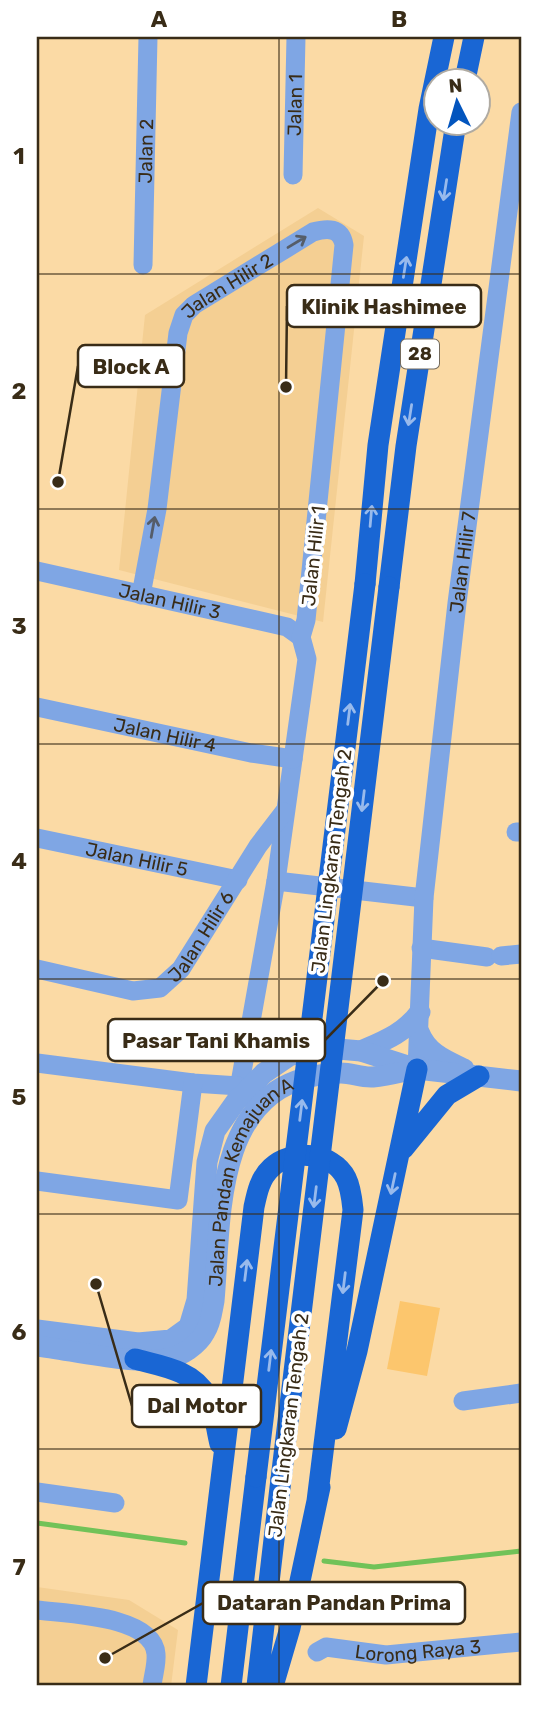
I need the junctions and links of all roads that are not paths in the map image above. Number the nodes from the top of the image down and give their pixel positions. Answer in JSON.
{"nodes":[{"id":1,"x":148,"y":37,"type":"edge"},
{"id":2,"x":296,"y":37,"type":"edge"},
{"id":3,"x":444,"y":37,"type":"edge"},
{"id":4,"x":474,"y":37,"type":"edge"},
{"id":5,"x":468,"y":66,"type":"edge"},
{"id":6,"x":521,"y":112,"type":"edge"},
{"id":7,"x":454,"y":136,"type":"edge"},
{"id":8,"x":293,"y":175,"type":"dead end"},
{"id":9,"x":337,"y":231,"type":"joint"},
{"id":10,"x":143,"y":265,"type":"dead end"},
{"id":11,"x":37,"y":571,"type":"edge"},
{"id":12,"x":141,"y":595,"type":"junction"},
{"id":13,"x":301,"y":637,"type":"junction"},
{"id":14,"x":37,"y":707,"type":"edge"},
{"id":15,"x":293,"y":759,"type":"junction"},
{"id":16,"x":286,"y":809,"type":"junction"},
{"id":17,"x":37,"y":838,"type":"edge"},
{"id":18,"x":238,"y":880,"type":"junction"},
{"id":19,"x":276,"y":881,"type":"junction"},
{"id":20,"x":424,"y":898,"type":"junction"},
{"id":21,"x":421,"y":948,"type":"junction"},
{"id":22,"x":521,"y":954,"type":"edge"},
{"id":23,"x":37,"y":969,"type":"edge"},
{"id":24,"x":419,"y":1022,"type":"junction"},
{"id":25,"x":361,"y":1051,"type":"junction"},
{"id":26,"x":37,"y":1063,"type":"edge"},
{"id":27,"x":417,"y":1069,"type":"junction"},
{"id":28,"x":479,"y":1076,"type":"junction"},
{"id":29,"x":521,"y":1081,"type":"edge"},
{"id":30,"x":192,"y":1083,"type":"junction"},
{"id":31,"x":238,"y":1093,"type":"junction"},
{"id":32,"x":399,"y":1154,"type":"junction"},
{"id":33,"x":37,"y":1181,"type":"edge"},
{"id":34,"x":37,"y":1330,"type":"edge"},
{"id":35,"x":37,"y":1346,"type":"edge"},
{"id":36,"x":135,"y":1359,"type":"junction"},
{"id":37,"x":521,"y":1393,"type":"edge"},
{"id":38,"x":463,"y":1401,"type":"dead end"},
{"id":39,"x":223,"y":1460,"type":"junction"},
{"id":40,"x":37,"y":1492,"type":"edge"},
{"id":41,"x":317,"y":1501,"type":"junction"},
{"id":42,"x":115,"y":1503,"type":"dead end"},
{"id":43,"x":37,"y":1610,"type":"edge"},
{"id":44,"x":521,"y":1642,"type":"edge"},
{"id":45,"x":317,"y":1652,"type":"dead end"},
{"id":46,"x":152,"y":1686,"type":"edge"},
{"id":47,"x":196,"y":1686,"type":"edge"},
{"id":48,"x":231,"y":1686,"type":"edge"},
{"id":49,"x":257,"y":1686,"type":"edge"},
{"id":50,"x":273,"y":1686,"type":"edge"}],
"edges":[{"from":1,"to":10,"type":"street","name":"Jalan 2"},
{"from":2,"to":8,"type":"street","name":"Jalan 1"},
{"from":48,"to":3,"type":"highway","name":"Jalan Lingkaran Tengah 2","number":"28","one_way":true,"bridge":true},
{"from":4,"to":5,"type":"highway"},
{"from":6,"to":20,"type":"street","name":"Jalan Hilir 7"},
{"from":7,"to":49,"type":"highway","name":"Jalan Lingkaran Tengah 2","number":"28","one_way":true,"bridge":true},
{"from":12,"to":9,"type":"street","name":"Jalan Hilir 2","one_way":true},
{"from":9,"to":13,"type":"street","name":"Jalan Hilir 1"},
{"from":11,"to":12,"type":"street","name":"Jalan Hilir 3"},
{"from":12,"to":13,"type":"street","name":"Jalan Hilir 3"},
{"from":13,"to":15,"type":"street","name":"Jalan Hilir 1"},
{"from":14,"to":15,"type":"street","name":"Jalan Hilir 4"},
{"from":15,"to":16,"type":"street","name":"Jalan Hilir 1"},
{"from":16,"to":18,"type":"street","name":"Jalan Hilir 6"},
{"from":16,"to":19,"type":"street","name":"Jalan Hilir 1"},
{"from":17,"to":18,"type":"street","name":"Jalan Hilir 5"},
{"from":18,"to":23,"type":"street","name":"Jalan Hilir 6"},
{"from":19,"to":20,"type":"street"},
{"from":19,"to":31,"type":"street","name":"Jalan Hilir 1"},
{"from":20,"to":21,"type":"street","name":"Jalan Hilir 7"},
{"from":21,"to":22,"type":"street"},
{"from":21,"to":24,"type":"street","name":"Jalan Hilir 7"},
{"from":24,"to":25,"type":"street"},
{"from":24,"to":27,"type":"street","name":"Jalan Hilir 7"},
{"from":24,"to":28,"type":"street"},
{"from":25,"to":27,"type":"street","name":"Jalan Pandan Kemajuan A"},
{"from":25,"to":31,"type":"street","name":"Jalan Pandan Kemajuan A"},
{"from":26,"to":30,"type":"street"},
{"from":27,"to":28,"type":"street","name":"Jalan Pandan Kemajuan A"},
{"from":27,"to":32,"type":"highway"},
{"from":27,"to":36,"type":"street","name":"Jalan Pandan Kemajuan A"},
{"from":28,"to":29,"type":"street","name":"Jalan Pandan Kemajuan A"},
{"from":28,"to":32,"type":"highway"},
{"from":30,"to":31,"type":"street"},
{"from":30,"to":33,"type":"street"},
{"from":31,"to":34,"type":"street","name":"Jalan Pandan Kemajuan A"},
{"from":32,"to":41,"type":"highway","one_way":true},
{"from":35,"to":36,"type":"street","name":"Jalan Pandan Kemajuan A"},
{"from":36,"to":39,"type":"highway"},
{"from":37,"to":38,"type":"street"},
{"from":39,"to":41,"type":"highway","one_way":true},
{"from":39,"to":47,"type":"highway"},
{"from":40,"to":42,"type":"street"},
{"from":41,"to":50,"type":"highway"},
{"from":43,"to":46,"type":"street"},
{"from":44,"to":45,"type":"street","name":"Lorong Raya 3"}]}
